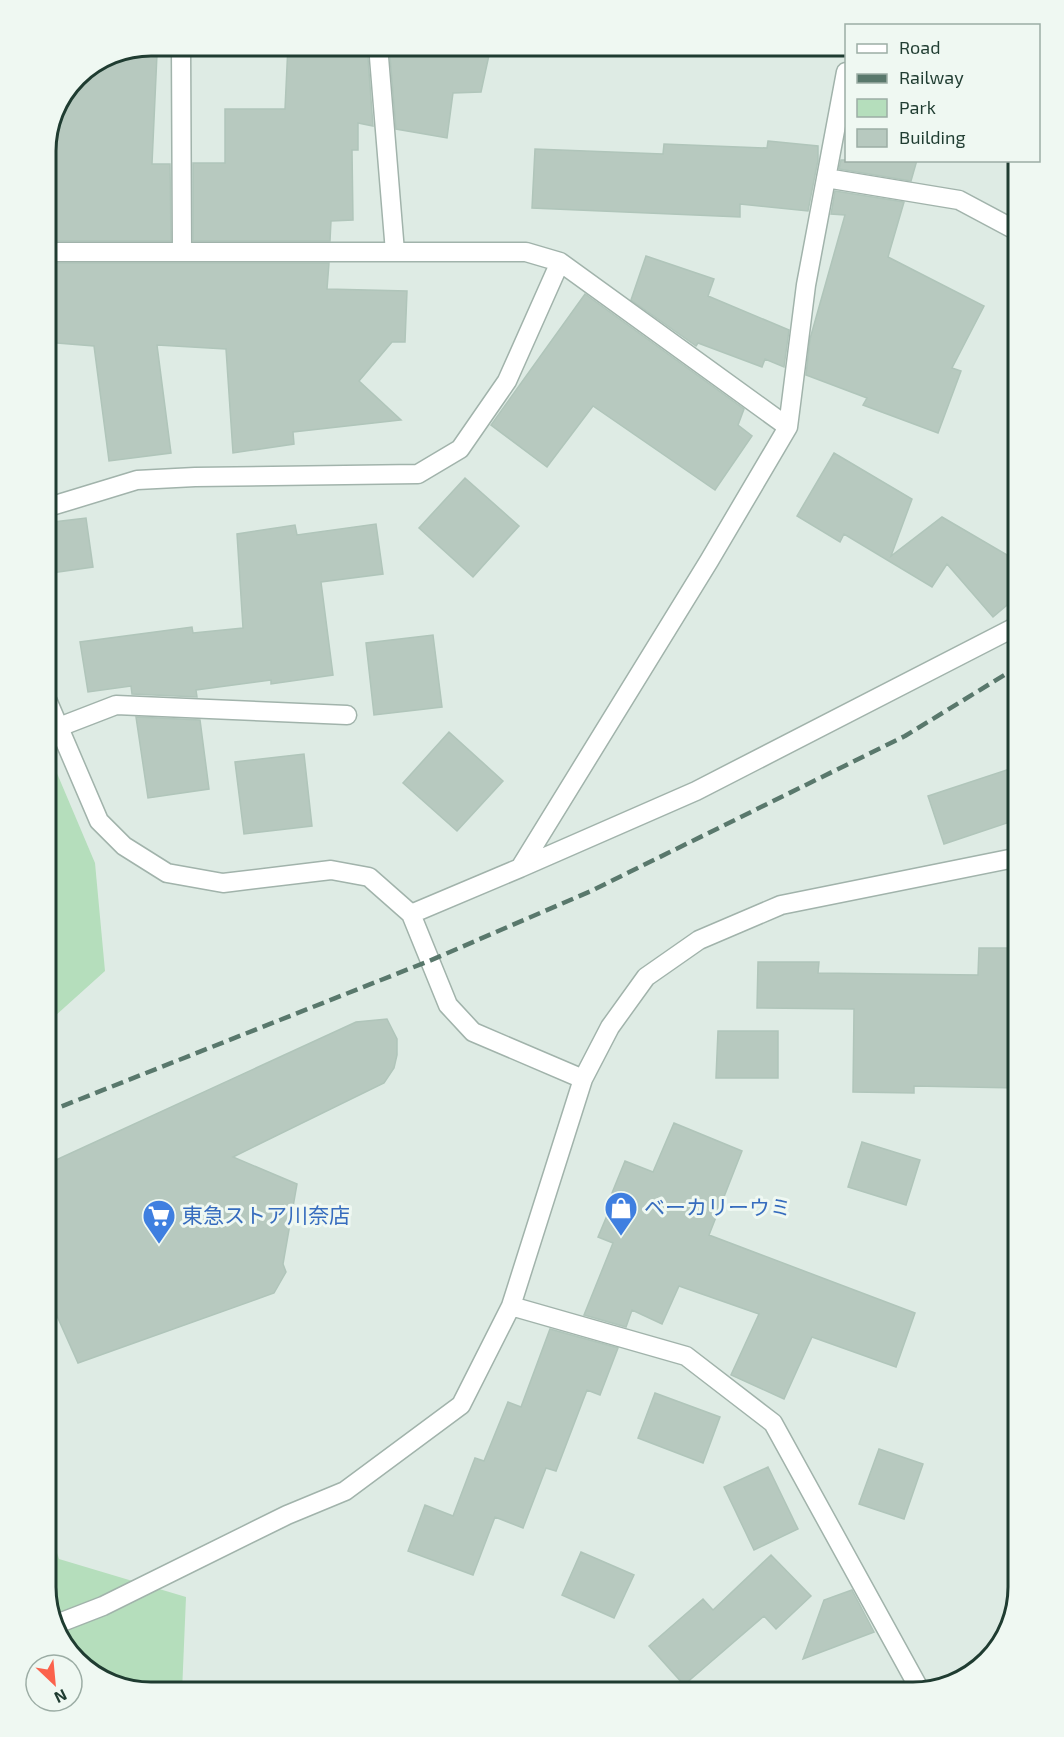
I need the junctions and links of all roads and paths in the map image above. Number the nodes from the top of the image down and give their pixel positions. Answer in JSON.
{"nodes":[{"id":1,"x":181,"y":55,"type":"edge"},
{"id":2,"x":379,"y":55,"type":"edge"},
{"id":3,"x":845,"y":77,"type":"edge"},
{"id":4,"x":826,"y":178,"type":"junction"},
{"id":5,"x":1008,"y":226,"type":"edge"},
{"id":6,"x":56,"y":252,"type":"edge"},
{"id":7,"x":182,"y":252,"type":"junction"},
{"id":8,"x":395,"y":252,"type":"junction"},
{"id":9,"x":560,"y":262,"type":"junction"},
{"id":10,"x":788,"y":426,"type":"junction"},
{"id":11,"x":56,"y":505,"type":"edge"},
{"id":12,"x":1008,"y":631,"type":"edge"},
{"id":13,"x":347,"y":715,"type":"dead end"},
{"id":14,"x":56,"y":719,"type":"edge"},
{"id":15,"x":59,"y":727,"type":"junction"},
{"id":16,"x":1008,"y":859,"type":"edge"},
{"id":17,"x":520,"y":868,"type":"junction"},
{"id":18,"x":411,"y":915,"type":"junction"},
{"id":19,"x":583,"y":1079,"type":"junction"},
{"id":20,"x":511,"y":1306,"type":"junction"},
{"id":21,"x":63,"y":1622,"type":"edge"},
{"id":22,"x":915,"y":1682,"type":"edge"}],
"edges":[{"from":1,"to":7,"type":"street"},
{"from":2,"to":8,"type":"street"},
{"from":3,"to":4,"type":"street"},
{"from":4,"to":5,"type":"street"},
{"from":4,"to":10,"type":"street"},
{"from":6,"to":7,"type":"street"},
{"from":7,"to":8,"type":"street"},
{"from":8,"to":9,"type":"street"},
{"from":9,"to":10,"type":"street"},
{"from":9,"to":11,"type":"street"},
{"from":10,"to":17,"type":"street"},
{"from":12,"to":17,"type":"street"},
{"from":13,"to":15,"type":"street"},
{"from":14,"to":15,"type":"street"},
{"from":15,"to":18,"type":"street"},
{"from":16,"to":19,"type":"street"},
{"from":17,"to":18,"type":"street"},
{"from":18,"to":19,"type":"street"},
{"from":19,"to":20,"type":"street"},
{"from":20,"to":21,"type":"street"},
{"from":20,"to":22,"type":"street"}]}
